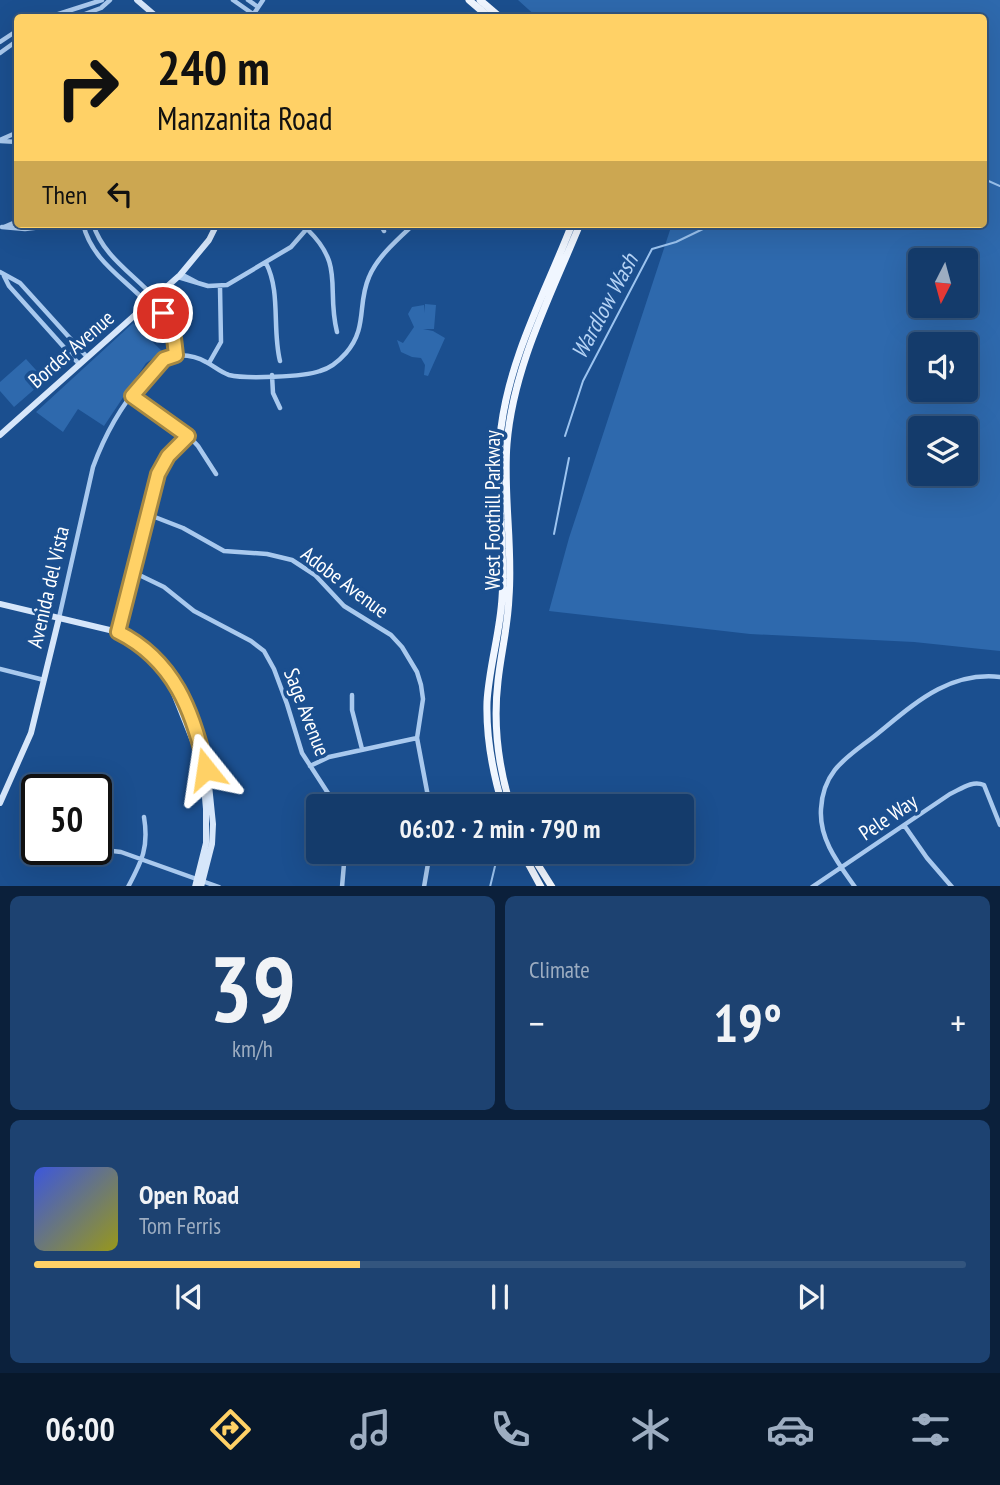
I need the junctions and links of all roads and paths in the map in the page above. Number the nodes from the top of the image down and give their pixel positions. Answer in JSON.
{"nodes":[{"id":1,"x":102,"y":0,"type":"edge"},
{"id":2,"x":110,"y":0,"type":"edge"},
{"id":3,"x":137,"y":0,"type":"edge"},
{"id":4,"x":233,"y":0,"type":"edge"},
{"id":5,"x":248,"y":0,"type":"edge"},
{"id":6,"x":263,"y":0,"type":"edge"},
{"id":7,"x":469,"y":0,"type":"edge"},
{"id":8,"x":481,"y":0,"type":"edge"},
{"id":9,"x":258,"y":7,"type":"junction"},
{"id":10,"x":58,"y":14,"type":"edge"},
{"id":11,"x":85,"y":14,"type":"edge"},
{"id":12,"x":153,"y":14,"type":"edge"},
{"id":13,"x":250,"y":14,"type":"edge"},
{"id":14,"x":253,"y":14,"type":"edge"},
{"id":15,"x":485,"y":14,"type":"edge"},
{"id":16,"x":497,"y":14,"type":"edge"},
{"id":17,"x":1,"y":228,"type":"edge"},
{"id":18,"x":33,"y":228,"type":"edge"},
{"id":19,"x":85,"y":228,"type":"edge"},
{"id":20,"x":95,"y":228,"type":"edge"},
{"id":21,"x":215,"y":228,"type":"edge"},
{"id":22,"x":382,"y":228,"type":"edge"},
{"id":23,"x":410,"y":228,"type":"edge"},
{"id":24,"x":570,"y":228,"type":"edge"},
{"id":25,"x":578,"y":228,"type":"edge"},
{"id":26,"x":308,"y":230,"type":"joint"},
{"id":27,"x":384,"y":231,"type":"dead end"},
{"id":28,"x":266,"y":262,"type":"junction"},
{"id":29,"x":2,"y":274,"type":"edge"},
{"id":30,"x":179,"y":276,"type":"junction"},
{"id":31,"x":220,"y":287,"type":"junction"},
{"id":32,"x":155,"y":298,"type":"junction"},
{"id":33,"x":148,"y":304,"type":"junction"},
{"id":34,"x":163,"y":313,"type":"dead end"},
{"id":35,"x":337,"y":332,"type":"dead end"},
{"id":36,"x":176,"y":355,"type":"junction"},
{"id":37,"x":87,"y":357,"type":"junction"},
{"id":38,"x":280,"y":361,"type":"dead end"},
{"id":39,"x":209,"y":363,"type":"junction"},
{"id":40,"x":79,"y":364,"type":"junction"},
{"id":41,"x":272,"y":375,"type":"junction"},
{"id":42,"x":132,"y":396,"type":"junction"},
{"id":43,"x":280,"y":408,"type":"dead end"},
{"id":44,"x":0,"y":435,"type":"edge"},
{"id":45,"x":188,"y":436,"type":"junction"},
{"id":46,"x":216,"y":474,"type":"dead end"},
{"id":47,"x":147,"y":514,"type":"junction"},
{"id":48,"x":133,"y":572,"type":"junction"},
{"id":49,"x":0,"y":604,"type":"edge"},
{"id":50,"x":59,"y":618,"type":"junction"},
{"id":51,"x":118,"y":632,"type":"junction"},
{"id":52,"x":0,"y":669,"type":"edge"},
{"id":53,"x":1000,"y":677,"type":"edge"},
{"id":54,"x":44,"y":680,"type":"junction"},
{"id":55,"x":352,"y":695,"type":"dead end"},
{"id":56,"x":417,"y":738,"type":"junction"},
{"id":57,"x":362,"y":749,"type":"junction"},
{"id":58,"x":310,"y":766,"type":"junction"},
{"id":59,"x":328,"y":794,"type":"edge"},
{"id":60,"x":428,"y":794,"type":"edge"},
{"id":61,"x":500,"y":794,"type":"edge"},
{"id":62,"x":508,"y":794,"type":"edge"},
{"id":63,"x":0,"y":803,"type":"edge"},
{"id":64,"x":144,"y":817,"type":"dead end"},
{"id":65,"x":904,"y":825,"type":"junction"},
{"id":66,"x":1000,"y":825,"type":"edge"},
{"id":67,"x":112,"y":851,"type":"edge"},
{"id":68,"x":144,"y":859,"type":"junction"},
{"id":69,"x":344,"y":864,"type":"edge"},
{"id":70,"x":428,"y":864,"type":"edge"},
{"id":71,"x":529,"y":864,"type":"edge"},
{"id":72,"x":538,"y":864,"type":"edge"},
{"id":73,"x":842,"y":868,"type":"junction"},
{"id":74,"x":199,"y":883,"type":"edge"},
{"id":75,"x":129,"y":886,"type":"edge"},
{"id":76,"x":342,"y":886,"type":"edge"},
{"id":77,"x":424,"y":886,"type":"edge"},
{"id":78,"x":540,"y":886,"type":"edge"},
{"id":79,"x":551,"y":886,"type":"edge"},
{"id":80,"x":815,"y":886,"type":"edge"},
{"id":81,"x":854,"y":886,"type":"edge"},
{"id":82,"x":952,"y":886,"type":"edge"}],
"edges":[{"from":1,"to":10,"type":"street"},
{"from":2,"to":11,"type":"street"},
{"from":3,"to":12,"type":"street"},
{"from":4,"to":13,"type":"street"},
{"from":5,"to":9,"type":"street"},
{"from":6,"to":9,"type":"street"},
{"from":7,"to":15,"type":"main road"},
{"from":8,"to":16,"type":"main road"},
{"from":9,"to":14,"type":"street"},
{"from":17,"to":18,"type":"street"},
{"from":19,"to":33,"type":"street"},
{"from":20,"to":32,"type":"street"},
{"from":21,"to":30,"type":"street","name":"Border Avenue"},
{"from":22,"to":27,"type":"street"},
{"from":23,"to":41,"type":"street"},
{"from":24,"to":61,"type":"main road","name":"West Foothill Parkway"},
{"from":25,"to":62,"type":"main road","name":"West Foothill Parkway"},
{"from":26,"to":28,"type":"street"},
{"from":26,"to":35,"type":"street"},
{"from":28,"to":31,"type":"street"},
{"from":28,"to":38,"type":"street"},
{"from":29,"to":37,"type":"street"},
{"from":29,"to":40,"type":"street"},
{"from":30,"to":31,"type":"street"},
{"from":30,"to":32,"type":"street","name":"Border Avenue"},
{"from":31,"to":39,"type":"street"},
{"from":32,"to":33,"type":"street","name":"Border Avenue"},
{"from":33,"to":37,"type":"street","name":"Border Avenue"},
{"from":34,"to":36,"type":"street"},
{"from":36,"to":39,"type":"street"},
{"from":36,"to":42,"type":"street","name":"Avenida del Vista"},
{"from":37,"to":40,"type":"street","name":"Border Avenue"},
{"from":39,"to":41,"type":"street"},
{"from":40,"to":44,"type":"street","name":"Border Avenue"},
{"from":41,"to":43,"type":"street"},
{"from":42,"to":45,"type":"street"},
{"from":42,"to":50,"type":"street","name":"Avenida del Vista"},
{"from":45,"to":46,"type":"street"},
{"from":45,"to":47,"type":"street"},
{"from":47,"to":48,"type":"street"},
{"from":47,"to":56,"type":"street","name":"Adobe Avenue"},
{"from":48,"to":51,"type":"street"},
{"from":48,"to":58,"type":"street","name":"Sage Avenue"},
{"from":49,"to":50,"type":"street"},
{"from":50,"to":51,"type":"street"},
{"from":50,"to":54,"type":"street","name":"Avenida del Vista"},
{"from":51,"to":74,"type":"street"},
{"from":52,"to":54,"type":"street"},
{"from":53,"to":73,"type":"street"},
{"from":54,"to":63,"type":"street","name":"Avenida del Vista"},
{"from":55,"to":57,"type":"street"},
{"from":56,"to":57,"type":"street"},
{"from":56,"to":60,"type":"street","name":"Adobe Avenue"},
{"from":57,"to":58,"type":"street"},
{"from":58,"to":59,"type":"street","name":"Sage Avenue"},
{"from":64,"to":68,"type":"street"},
{"from":65,"to":66,"type":"street","name":"Pele Way"},
{"from":65,"to":73,"type":"street","name":"Pele Way"},
{"from":65,"to":82,"type":"street"},
{"from":67,"to":68,"type":"street"},
{"from":68,"to":74,"type":"street"},
{"from":68,"to":75,"type":"street"},
{"from":69,"to":76,"type":"street"},
{"from":70,"to":77,"type":"street"},
{"from":71,"to":78,"type":"main road"},
{"from":72,"to":79,"type":"main road"},
{"from":73,"to":80,"type":"street","name":"Pele Way"},
{"from":73,"to":81,"type":"street"}]}
